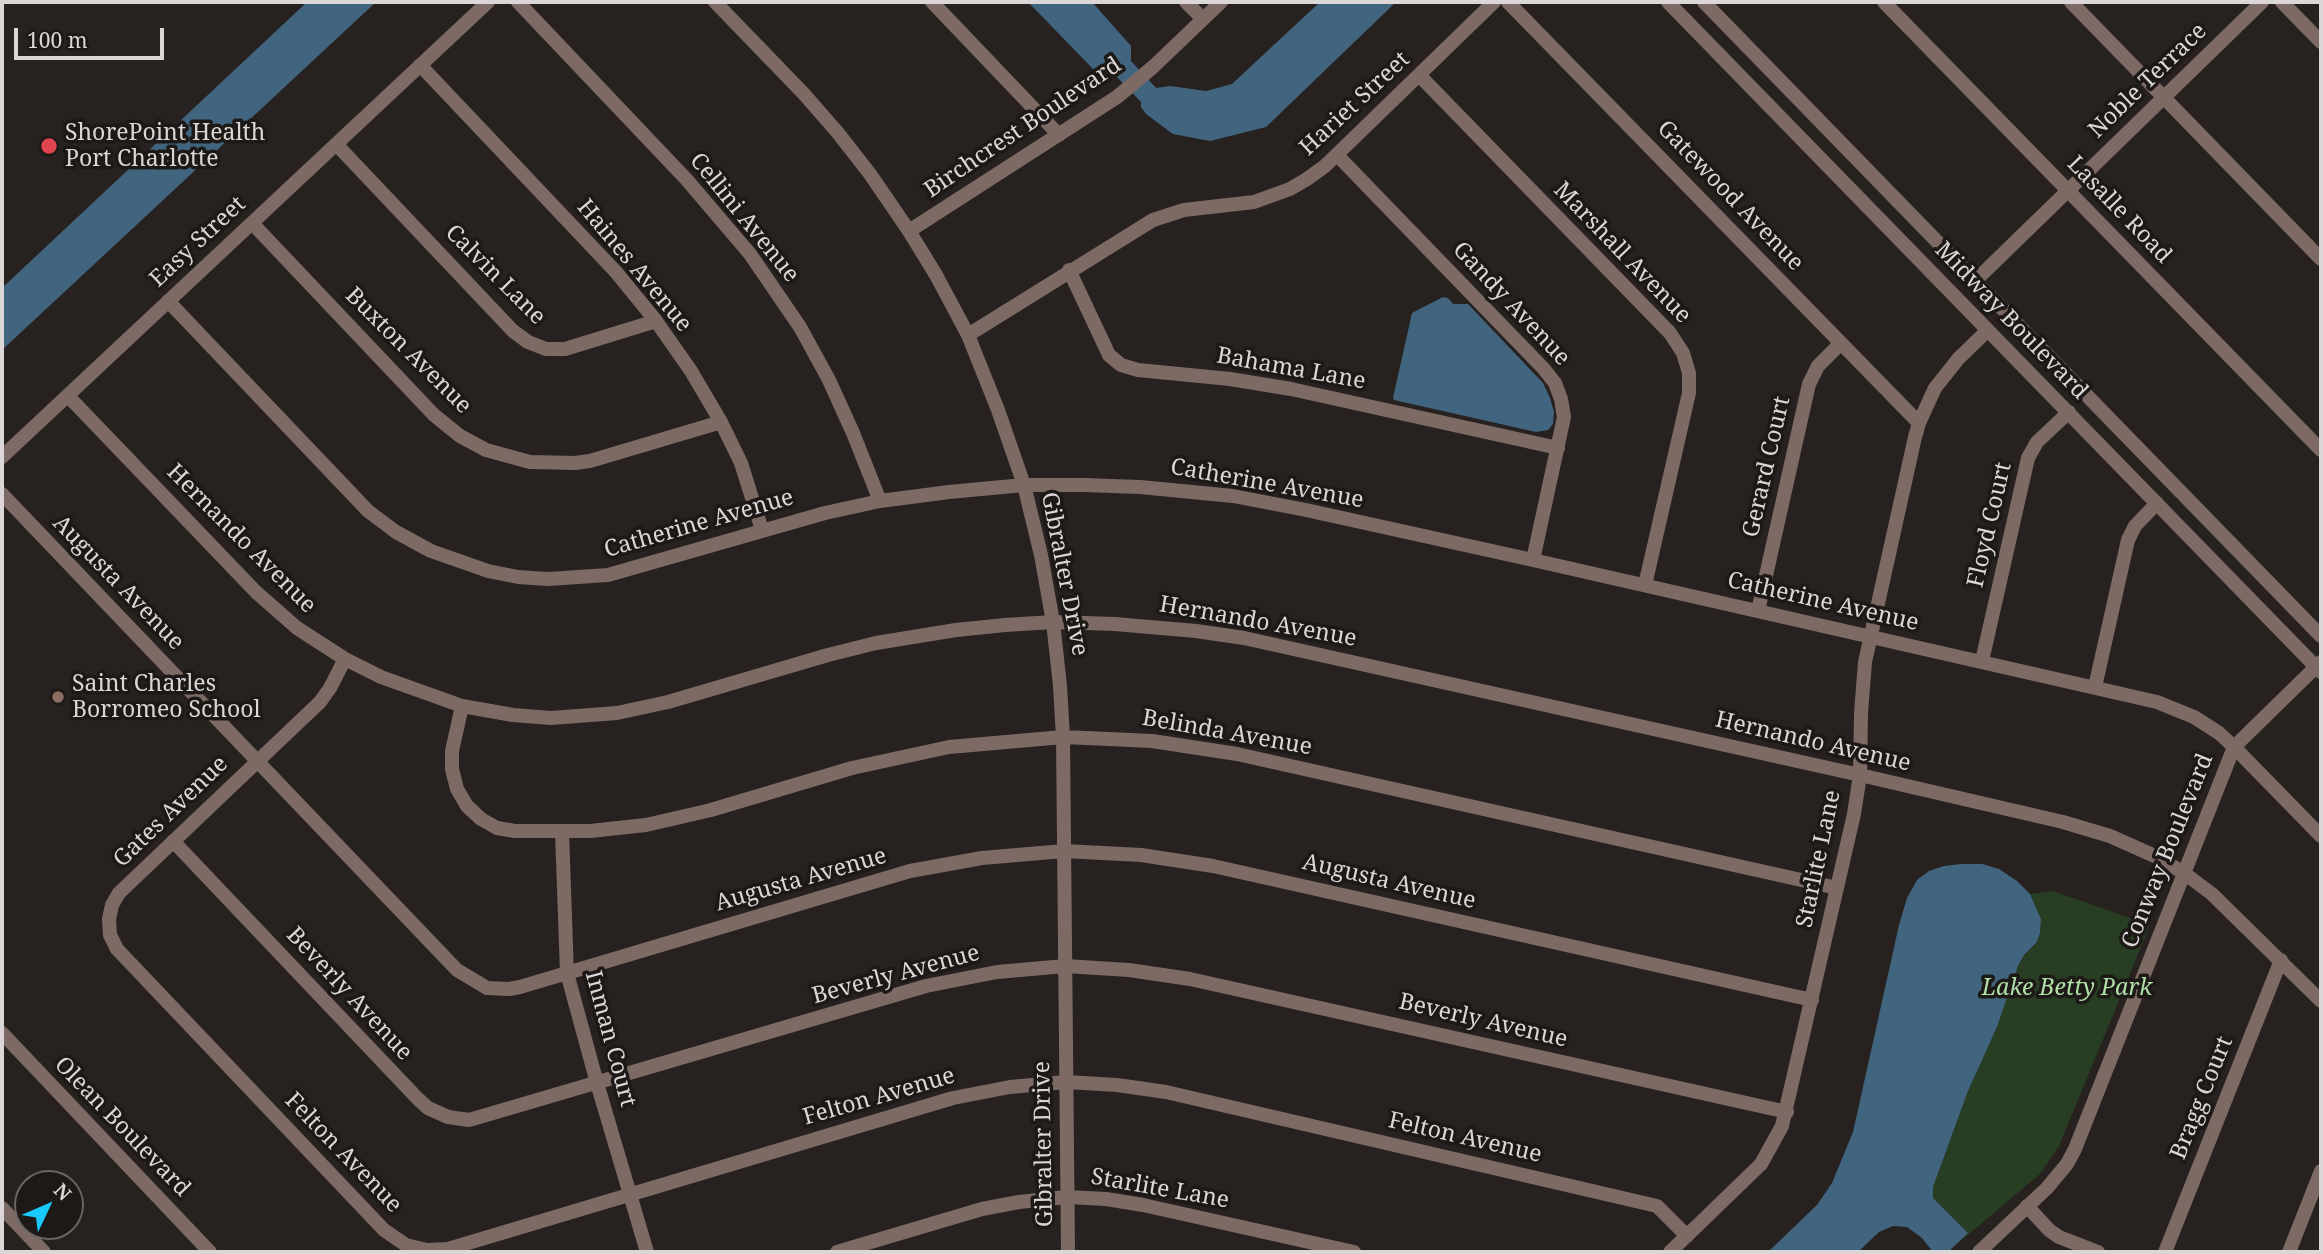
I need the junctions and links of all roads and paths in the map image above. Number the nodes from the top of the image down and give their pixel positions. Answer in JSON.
{"nodes":[{"id":1,"x":488,"y":2,"type":"edge"},
{"id":2,"x":518,"y":2,"type":"edge"},
{"id":3,"x":715,"y":2,"type":"edge"},
{"id":4,"x":932,"y":2,"type":"edge"},
{"id":5,"x":1186,"y":2,"type":"edge"},
{"id":6,"x":1221,"y":2,"type":"edge"},
{"id":7,"x":1494,"y":2,"type":"edge"},
{"id":8,"x":1508,"y":2,"type":"edge"},
{"id":9,"x":1668,"y":2,"type":"edge"},
{"id":10,"x":1702,"y":2,"type":"edge"},
{"id":11,"x":1884,"y":2,"type":"edge"},
{"id":12,"x":2071,"y":2,"type":"edge"},
{"id":13,"x":2262,"y":2,"type":"edge"},
{"id":14,"x":2283,"y":2,"type":"edge"},
{"id":15,"x":1683,"y":18,"type":"junction"},
{"id":16,"x":1203,"y":19,"type":"junction"},
{"id":17,"x":2321,"y":41,"type":"edge"},
{"id":18,"x":420,"y":65,"type":"junction"},
{"id":19,"x":1419,"y":75,"type":"junction"},
{"id":20,"x":2164,"y":97,"type":"junction"},
{"id":21,"x":1059,"y":135,"type":"junction"},
{"id":22,"x":336,"y":144,"type":"junction"},
{"id":23,"x":1337,"y":155,"type":"junction"},
{"id":24,"x":2068,"y":190,"type":"junction"},
{"id":25,"x":252,"y":223,"type":"junction"},
{"id":26,"x":909,"y":231,"type":"junction"},
{"id":27,"x":2321,"y":259,"type":"edge"},
{"id":28,"x":1069,"y":270,"type":"junction"},
{"id":29,"x":1976,"y":280,"type":"junction"},
{"id":30,"x":168,"y":301,"type":"junction"},
{"id":31,"x":656,"y":321,"type":"junction"},
{"id":32,"x":1988,"y":330,"type":"junction"},
{"id":33,"x":968,"y":335,"type":"junction"},
{"id":34,"x":1841,"y":343,"type":"junction"},
{"id":35,"x":68,"y":396,"type":"junction"},
{"id":36,"x":2068,"y":412,"type":"junction"},
{"id":37,"x":720,"y":422,"type":"junction"},
{"id":38,"x":1919,"y":423,"type":"junction"},
{"id":39,"x":1558,"y":448,"type":"junction"},
{"id":40,"x":2321,"y":450,"type":"edge"},
{"id":41,"x":2,"y":457,"type":"edge"},
{"id":42,"x":1024,"y":485,"type":"junction"},
{"id":43,"x":2,"y":494,"type":"edge"},
{"id":44,"x":880,"y":501,"type":"junction"},
{"id":45,"x":2157,"y":503,"type":"junction"},
{"id":46,"x":762,"y":530,"type":"junction"},
{"id":47,"x":1533,"y":560,"type":"junction"},
{"id":48,"x":1646,"y":585,"type":"junction"},
{"id":49,"x":1758,"y":611,"type":"junction"},
{"id":50,"x":1054,"y":622,"type":"junction"},
{"id":51,"x":1870,"y":636,"type":"junction"},
{"id":52,"x":2321,"y":636,"type":"edge"},
{"id":53,"x":345,"y":659,"type":"junction"},
{"id":54,"x":1982,"y":661,"type":"junction"},
{"id":55,"x":2319,"y":667,"type":"edge"},
{"id":56,"x":2095,"y":687,"type":"junction"},
{"id":57,"x":462,"y":706,"type":"junction"},
{"id":58,"x":1063,"y":737,"type":"junction"},
{"id":59,"x":2234,"y":747,"type":"junction"},
{"id":60,"x":257,"y":761,"type":"junction"},
{"id":61,"x":1860,"y":775,"type":"junction"},
{"id":62,"x":562,"y":832,"type":"junction"},
{"id":63,"x":2321,"y":836,"type":"edge"},
{"id":64,"x":173,"y":841,"type":"junction"},
{"id":65,"x":1064,"y":851,"type":"junction"},
{"id":66,"x":2184,"y":873,"type":"junction"},
{"id":67,"x":1837,"y":888,"type":"junction"},
{"id":68,"x":2281,"y":960,"type":"junction"},
{"id":69,"x":1065,"y":967,"type":"junction"},
{"id":70,"x":566,"y":973,"type":"junction"},
{"id":71,"x":1812,"y":1000,"type":"junction"},
{"id":72,"x":2321,"y":1001,"type":"edge"},
{"id":73,"x":173,"y":1007,"type":"joint"},
{"id":74,"x":2,"y":1033,"type":"edge"},
{"id":75,"x":1066,"y":1082,"type":"junction"},
{"id":76,"x":597,"y":1083,"type":"junction"},
{"id":77,"x":1787,"y":1112,"type":"junction"},
{"id":78,"x":2321,"y":1171,"type":"edge"},
{"id":79,"x":2318,"y":1189,"type":"edge"},
{"id":80,"x":630,"y":1194,"type":"junction"},
{"id":81,"x":1067,"y":1197,"type":"junction"},
{"id":82,"x":2027,"y":1206,"type":"junction"},
{"id":83,"x":2,"y":1208,"type":"edge"},
{"id":84,"x":1686,"y":1236,"type":"junction"},
{"id":85,"x":44,"y":1252,"type":"edge"},
{"id":86,"x":210,"y":1252,"type":"edge"},
{"id":87,"x":648,"y":1252,"type":"edge"},
{"id":88,"x":837,"y":1252,"type":"edge"},
{"id":89,"x":1068,"y":1252,"type":"edge"},
{"id":90,"x":1354,"y":1252,"type":"edge"},
{"id":91,"x":1670,"y":1252,"type":"edge"},
{"id":92,"x":1979,"y":1252,"type":"edge"},
{"id":93,"x":2098,"y":1252,"type":"edge"},
{"id":94,"x":2165,"y":1252,"type":"edge"},
{"id":95,"x":2289,"y":1252,"type":"edge"}],
"edges":[{"from":1,"to":18,"type":"street","name":"Easy Street"},
{"from":2,"to":44,"type":"street","name":"Cellini Avenue"},
{"from":3,"to":26,"type":"street","name":"Gibralter Drive"},
{"from":4,"to":21,"type":"street"},
{"from":5,"to":16,"type":"street"},
{"from":6,"to":16,"type":"street","name":"Birchcrest Boulevard"},
{"from":7,"to":19,"type":"street","name":"Hariet Street"},
{"from":8,"to":34,"type":"street","name":"Gatewood Avenue"},
{"from":9,"to":15,"type":"street","name":"Midway Boulevard"},
{"from":10,"to":15,"type":"street"},
{"from":10,"to":29,"type":"street","name":"Midway Boulevard"},
{"from":11,"to":24,"type":"street","name":"Lasalle Road"},
{"from":12,"to":20,"type":"street"},
{"from":13,"to":20,"type":"street","name":"Noble Terrace"},
{"from":14,"to":17,"type":"street"},
{"from":15,"to":32,"type":"street","name":"Midway Boulevard"},
{"from":16,"to":21,"type":"street","name":"Birchcrest Boulevard"},
{"from":18,"to":22,"type":"street","name":"Easy Street"},
{"from":18,"to":31,"type":"street","name":"Haines Avenue"},
{"from":19,"to":23,"type":"street","name":"Hariet Street"},
{"from":19,"to":48,"type":"street","name":"Marshall Avenue"},
{"from":20,"to":24,"type":"street","name":"Noble Terrace"},
{"from":20,"to":27,"type":"street"},
{"from":21,"to":26,"type":"street","name":"Birchcrest Boulevard"},
{"from":22,"to":25,"type":"street","name":"Easy Street"},
{"from":22,"to":31,"type":"street","name":"Calvin Lane"},
{"from":23,"to":28,"type":"street","name":"Hariet Street"},
{"from":23,"to":39,"type":"street","name":"Gandy Avenue"},
{"from":24,"to":29,"type":"street","name":"Noble Terrace"},
{"from":24,"to":40,"type":"street","name":"Lasalle Road"},
{"from":25,"to":30,"type":"street","name":"Easy Street"},
{"from":25,"to":37,"type":"street","name":"Buxton Avenue"},
{"from":26,"to":33,"type":"street","name":"Gibralter Drive"},
{"from":28,"to":33,"type":"street","name":"Hariet Street"},
{"from":28,"to":39,"type":"street","name":"Bahama Lane"},
{"from":29,"to":52,"type":"street","name":"Midway Boulevard"},
{"from":30,"to":35,"type":"street","name":"Easy Street"},
{"from":30,"to":46,"type":"street","name":"Catherine Avenue"},
{"from":31,"to":37,"type":"street","name":"Haines Avenue"},
{"from":32,"to":36,"type":"street","name":"Midway Boulevard"},
{"from":32,"to":38,"type":"street","name":"Starlite Lane"},
{"from":33,"to":42,"type":"street","name":"Gibralter Drive"},
{"from":34,"to":38,"type":"street","name":"Gatewood Avenue"},
{"from":34,"to":49,"type":"street","name":"Gerard Court"},
{"from":35,"to":41,"type":"street","name":"Easy Street"},
{"from":35,"to":53,"type":"street","name":"Hernando Avenue"},
{"from":36,"to":45,"type":"street","name":"Midway Boulevard"},
{"from":36,"to":54,"type":"street","name":"Floyd Court"},
{"from":37,"to":46,"type":"street","name":"Haines Avenue"},
{"from":38,"to":51,"type":"street","name":"Starlite Lane"},
{"from":39,"to":47,"type":"street","name":"Gandy Avenue"},
{"from":42,"to":44,"type":"street","name":"Catherine Avenue"},
{"from":42,"to":47,"type":"street","name":"Catherine Avenue"},
{"from":42,"to":50,"type":"street","name":"Gibralter Drive"},
{"from":43,"to":60,"type":"street","name":"Augusta Avenue"},
{"from":44,"to":46,"type":"street","name":"Catherine Avenue"},
{"from":45,"to":55,"type":"street","name":"Midway Boulevard"},
{"from":45,"to":56,"type":"street"},
{"from":47,"to":48,"type":"street","name":"Catherine Avenue"},
{"from":48,"to":49,"type":"street","name":"Catherine Avenue"},
{"from":49,"to":51,"type":"street","name":"Catherine Avenue"},
{"from":50,"to":57,"type":"street","name":"Hernando Avenue"},
{"from":50,"to":58,"type":"street","name":"Gibralter Drive"},
{"from":50,"to":61,"type":"street","name":"Hernando Avenue"},
{"from":51,"to":54,"type":"street","name":"Catherine Avenue"},
{"from":51,"to":61,"type":"street","name":"Starlite Lane"},
{"from":53,"to":57,"type":"street","name":"Hernando Avenue"},
{"from":53,"to":60,"type":"street","name":"Gates Avenue"},
{"from":54,"to":56,"type":"street","name":"Catherine Avenue"},
{"from":55,"to":59,"type":"street","name":"Conway Boulevard"},
{"from":56,"to":59,"type":"street","name":"Catherine Avenue"},
{"from":57,"to":62,"type":"street","name":"Belinda Avenue"},
{"from":58,"to":62,"type":"street","name":"Belinda Avenue"},
{"from":58,"to":65,"type":"street","name":"Gibralter Drive"},
{"from":58,"to":67,"type":"street","name":"Belinda Avenue"},
{"from":59,"to":63,"type":"street","name":"Catherine Avenue"},
{"from":59,"to":66,"type":"street","name":"Conway Boulevard"},
{"from":60,"to":64,"type":"street","name":"Gates Avenue"},
{"from":60,"to":70,"type":"street","name":"Augusta Avenue"},
{"from":61,"to":66,"type":"street","name":"Hernando Avenue"},
{"from":61,"to":67,"type":"street","name":"Starlite Lane"},
{"from":62,"to":70,"type":"street","name":"Inman Court"},
{"from":64,"to":73,"type":"street","name":"Gates Avenue"},
{"from":64,"to":76,"type":"street","name":"Beverly Avenue"},
{"from":65,"to":69,"type":"street","name":"Gibralter Drive"},
{"from":65,"to":70,"type":"street","name":"Augusta Avenue"},
{"from":65,"to":71,"type":"street","name":"Augusta Avenue"},
{"from":66,"to":68,"type":"street","name":"Hernando Avenue"},
{"from":66,"to":82,"type":"street","name":"Conway Boulevard"},
{"from":67,"to":71,"type":"street","name":"Starlite Lane"},
{"from":68,"to":72,"type":"street","name":"Hernando Avenue"},
{"from":68,"to":94,"type":"street","name":"Bragg Court"},
{"from":69,"to":75,"type":"street","name":"Gibralter Drive"},
{"from":69,"to":76,"type":"street","name":"Beverly Avenue"},
{"from":69,"to":77,"type":"street","name":"Beverly Avenue"},
{"from":70,"to":76,"type":"street","name":"Inman Court"},
{"from":71,"to":77,"type":"street","name":"Starlite Lane"},
{"from":73,"to":80,"type":"street","name":"Felton Avenue"},
{"from":74,"to":86,"type":"street","name":"Olean Boulevard"},
{"from":75,"to":80,"type":"street","name":"Felton Avenue"},
{"from":75,"to":81,"type":"street","name":"Gibralter Drive"},
{"from":75,"to":84,"type":"street","name":"Felton Avenue"},
{"from":76,"to":80,"type":"street","name":"Inman Court"},
{"from":77,"to":84,"type":"street","name":"Starlite Lane"},
{"from":78,"to":79,"type":"street"},
{"from":79,"to":95,"type":"street"},
{"from":80,"to":87,"type":"street","name":"Inman Court"},
{"from":81,"to":88,"type":"street","name":"Starlite Lane"},
{"from":81,"to":89,"type":"street","name":"Gibralter Drive"},
{"from":81,"to":90,"type":"street","name":"Starlite Lane"},
{"from":82,"to":92,"type":"street","name":"Conway Boulevard"},
{"from":82,"to":93,"type":"street"},
{"from":83,"to":85,"type":"street"},
{"from":84,"to":91,"type":"street","name":"Starlite Lane"}]}
